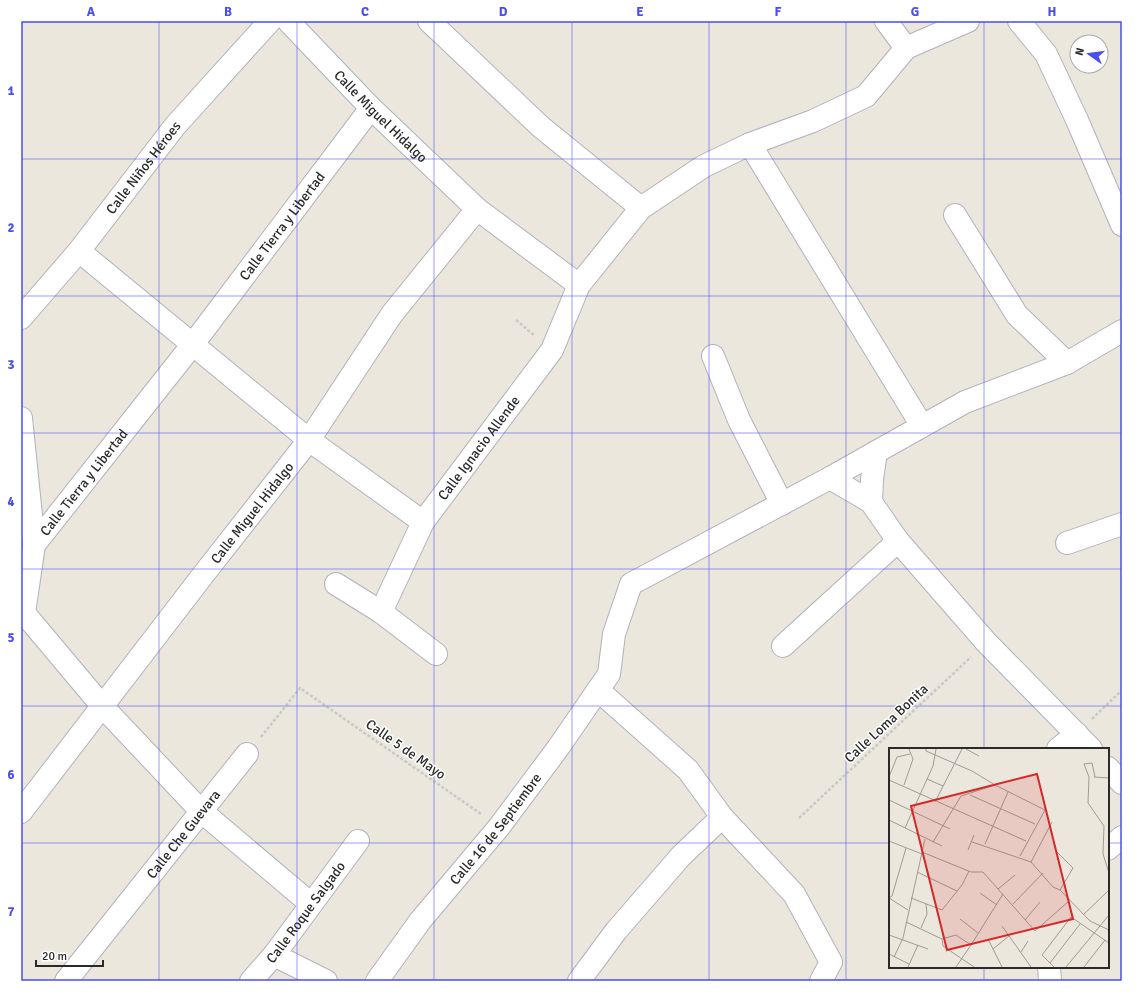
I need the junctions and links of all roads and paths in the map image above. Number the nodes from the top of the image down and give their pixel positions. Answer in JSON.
{"nodes":[{"id":1,"x":270,"y":21,"type":"edge"},
{"id":2,"x":288,"y":21,"type":"edge"},
{"id":3,"x":429,"y":21,"type":"edge"},
{"id":4,"x":886,"y":21,"type":"edge"},
{"id":5,"x":968,"y":21,"type":"edge"},
{"id":6,"x":1019,"y":21,"type":"edge"},
{"id":7,"x":906,"y":48,"type":"junction"},
{"id":8,"x":371,"y":108,"type":"junction"},
{"id":9,"x":750,"y":144,"type":"junction"},
{"id":10,"x":640,"y":208,"type":"junction"},
{"id":11,"x":477,"y":209,"type":"junction"},
{"id":12,"x":955,"y":215,"type":"dead end"},
{"id":13,"x":1122,"y":225,"type":"edge"},
{"id":14,"x":79,"y":251,"type":"junction"},
{"id":15,"x":579,"y":285,"type":"junction"},
{"id":16,"x":21,"y":318,"type":"edge"},
{"id":17,"x":1122,"y":331,"type":"edge"},
{"id":18,"x":193,"y":344,"type":"junction"},
{"id":19,"x":712,"y":356,"type":"dead end"},
{"id":20,"x":1067,"y":363,"type":"junction"},
{"id":21,"x":21,"y":418,"type":"edge"},
{"id":22,"x":922,"y":426,"type":"junction"},
{"id":23,"x":309,"y":440,"type":"junction"},
{"id":24,"x":876,"y":452,"type":"junction"},
{"id":25,"x":830,"y":478,"type":"junction"},
{"id":26,"x":871,"y":502,"type":"junction"},
{"id":27,"x":782,"y":504,"type":"junction"},
{"id":28,"x":423,"y":522,"type":"junction"},
{"id":29,"x":1122,"y":524,"type":"edge"},
{"id":30,"x":898,"y":542,"type":"junction"},
{"id":31,"x":1067,"y":543,"type":"dead end"},
{"id":32,"x":34,"y":545,"type":"junction"},
{"id":33,"x":336,"y":584,"type":"dead end"},
{"id":34,"x":381,"y":612,"type":"junction"},
{"id":35,"x":986,"y":642,"type":"junction"},
{"id":36,"x":783,"y":646,"type":"dead end"},
{"id":37,"x":436,"y":654,"type":"dead end"},
{"id":38,"x":603,"y":682,"type":"junction"},
{"id":39,"x":1122,"y":690,"type":"edge"},
{"id":40,"x":103,"y":707,"type":"junction"},
{"id":41,"x":1084,"y":742,"type":"edge"},
{"id":42,"x":1062,"y":748,"type":"edge"},
{"id":43,"x":247,"y":754,"type":"joint"},
{"id":44,"x":1109,"y":769,"type":"edge"},
{"id":45,"x":1122,"y":783,"type":"edge"},
{"id":46,"x":201,"y":811,"type":"junction"},
{"id":47,"x":21,"y":812,"type":"edge"},
{"id":48,"x":722,"y":817,"type":"junction"},
{"id":49,"x":799,"y":818,"type":"dead end"},
{"id":50,"x":499,"y":827,"type":"junction"},
{"id":51,"x":1122,"y":837,"type":"edge"},
{"id":52,"x":358,"y":841,"type":"dead end"},
{"id":53,"x":1109,"y":848,"type":"edge"},
{"id":54,"x":312,"y":904,"type":"junction"},
{"id":55,"x":274,"y":955,"type":"junction"},
{"id":56,"x":1049,"y":968,"type":"edge"},
{"id":57,"x":66,"y":981,"type":"edge"},
{"id":58,"x":251,"y":981,"type":"edge"},
{"id":59,"x":326,"y":981,"type":"edge"},
{"id":60,"x":377,"y":981,"type":"edge"},
{"id":61,"x":578,"y":981,"type":"edge"},
{"id":62,"x":821,"y":981,"type":"edge"},
{"id":63,"x":1050,"y":981,"type":"edge"}],
"edges":[{"from":1,"to":14,"type":"street","name":"Calle Niños Héroes"},
{"from":2,"to":8,"type":"street","name":"Calle Miguel Hidalgo"},
{"from":3,"to":10,"type":"street"},
{"from":4,"to":7,"type":"street"},
{"from":5,"to":7,"type":"street"},
{"from":6,"to":13,"type":"street"},
{"from":7,"to":9,"type":"street","name":"Calle Ignacio Allende"},
{"from":8,"to":11,"type":"street","name":"Calle Miguel Hidalgo"},
{"from":8,"to":18,"type":"street","name":"Calle Tierra y Libertad"},
{"from":9,"to":10,"type":"street","name":"Calle Ignacio Allende"},
{"from":9,"to":22,"type":"street"},
{"from":10,"to":15,"type":"street","name":"Calle Ignacio Allende"},
{"from":11,"to":15,"type":"street","name":"Calle Miguel Hidalgo"},
{"from":11,"to":23,"type":"street","name":"Calle Miguel Hidalgo"},
{"from":12,"to":20,"type":"street"},
{"from":14,"to":16,"type":"street","name":"Calle Niños Héroes"},
{"from":14,"to":18,"type":"street"},
{"from":15,"to":28,"type":"street","name":"Calle Ignacio Allende"},
{"from":17,"to":20,"type":"street"},
{"from":18,"to":23,"type":"street"},
{"from":18,"to":32,"type":"street","name":"Calle Tierra y Libertad"},
{"from":19,"to":27,"type":"street"},
{"from":20,"to":22,"type":"street"},
{"from":21,"to":32,"type":"street"},
{"from":22,"to":24,"type":"street"},
{"from":23,"to":28,"type":"street"},
{"from":23,"to":40,"type":"street","name":"Calle Miguel Hidalgo"},
{"from":24,"to":25,"type":"street"},
{"from":24,"to":26,"type":"street"},
{"from":25,"to":26,"type":"street"},
{"from":25,"to":27,"type":"street"},
{"from":26,"to":30,"type":"street"},
{"from":27,"to":38,"type":"street"},
{"from":28,"to":34,"type":"street","name":"Calle Ignacio Allende"},
{"from":29,"to":31,"type":"street"},
{"from":30,"to":35,"type":"street"},
{"from":30,"to":36,"type":"street"},
{"from":32,"to":40,"type":"street"},
{"from":33,"to":34,"type":"street"},
{"from":34,"to":37,"type":"street"},
{"from":35,"to":41,"type":"street"},
{"from":35,"to":49,"type":"path","name":"Calle Loma Bonita"},
{"from":38,"to":48,"type":"street"},
{"from":38,"to":50,"type":"street","name":"Calle 16 de Septiembre"},
{"from":39,"to":41,"type":"path"},
{"from":40,"to":46,"type":"street"},
{"from":40,"to":47,"type":"street","name":"Calle Miguel Hidalgo"},
{"from":41,"to":42,"type":"street"},
{"from":43,"to":46,"type":"street","name":"Calle Che Guevara"},
{"from":43,"to":50,"type":"path","name":"Calle 5 de Mayo"},
{"from":44,"to":45,"type":"street"},
{"from":46,"to":54,"type":"street"},
{"from":46,"to":57,"type":"street","name":"Calle Che Guevara"},
{"from":48,"to":61,"type":"street"},
{"from":48,"to":62,"type":"street"},
{"from":50,"to":60,"type":"street","name":"Calle 16 de Septiembre"},
{"from":51,"to":53,"type":"street"},
{"from":52,"to":54,"type":"street","name":"Calle Roque Salgado"},
{"from":54,"to":55,"type":"street","name":"Calle Roque Salgado"},
{"from":55,"to":58,"type":"street","name":"Calle Roque Salgado"},
{"from":55,"to":59,"type":"street"},
{"from":56,"to":63,"type":"street"}]}
